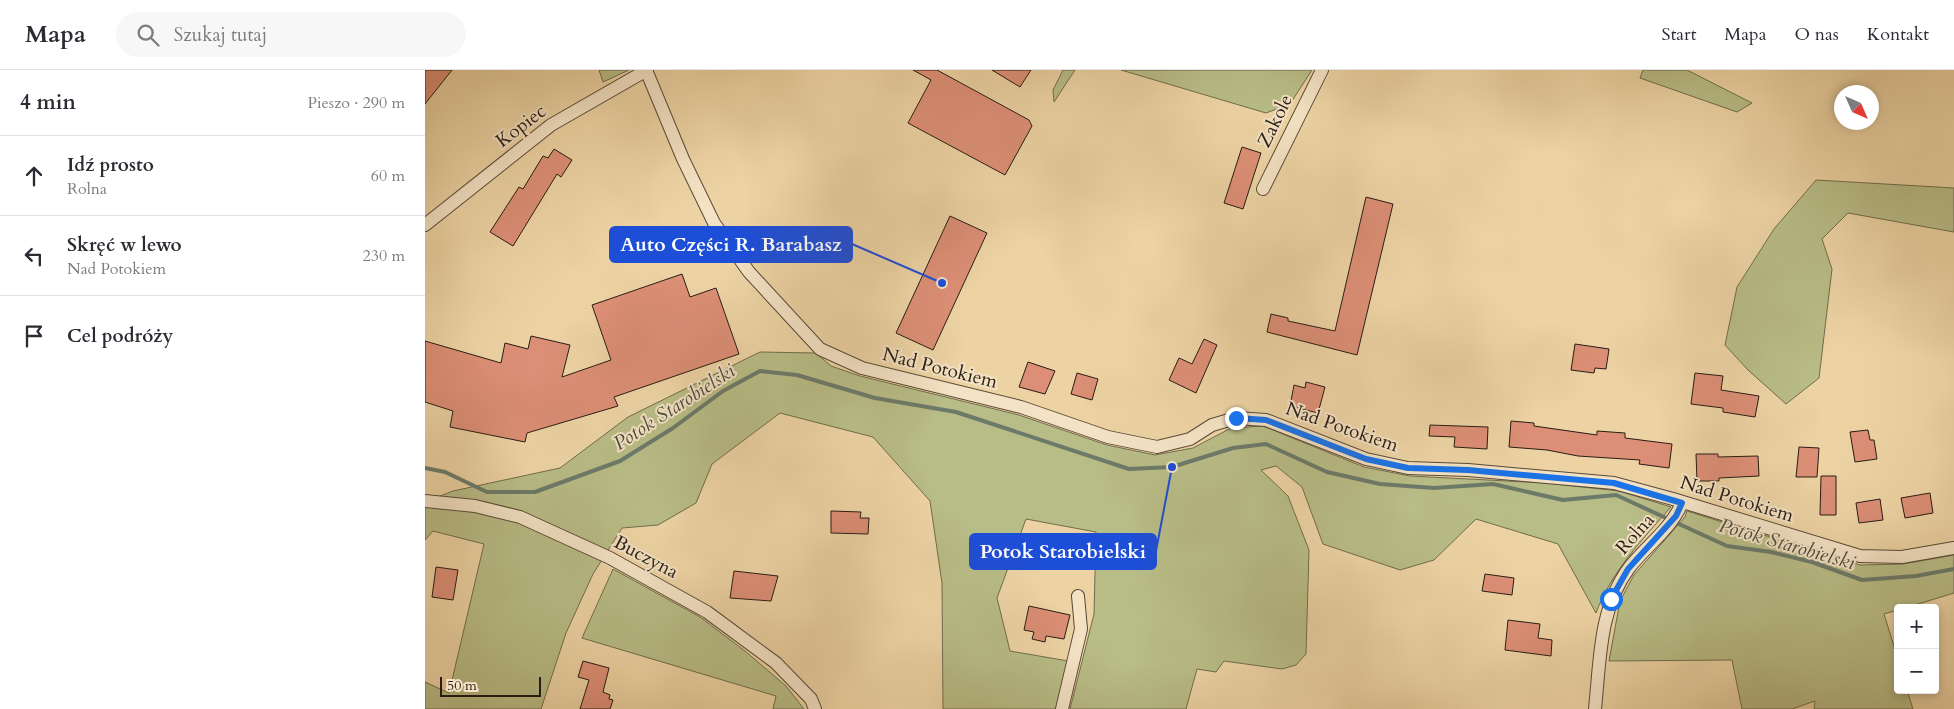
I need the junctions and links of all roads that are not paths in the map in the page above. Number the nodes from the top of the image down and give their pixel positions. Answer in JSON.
{"nodes":[{"id":1,"x":646,"y":70,"type":"edge"},
{"id":2,"x":1322,"y":70,"type":"edge"},
{"id":3,"x":1263,"y":189,"type":"dead end"},
{"id":4,"x":425,"y":225,"type":"edge"},
{"id":5,"x":425,"y":502,"type":"edge"},
{"id":6,"x":1682,"y":503,"type":"junction"},
{"id":7,"x":1954,"y":548,"type":"edge"},
{"id":8,"x":1078,"y":596,"type":"dead end"},
{"id":9,"x":815,"y":709,"type":"edge"},
{"id":10,"x":1062,"y":709,"type":"edge"},
{"id":11,"x":1595,"y":709,"type":"edge"}],
"edges":[{"from":1,"to":4,"type":"street","name":"Kopiec"},
{"from":1,"to":6,"type":"street","name":"Nad Potokiem"},
{"from":2,"to":3,"type":"street","name":"Zakole"},
{"from":5,"to":9,"type":"street","name":"Buczyna"},
{"from":6,"to":7,"type":"street","name":"Nad Potokiem"},
{"from":6,"to":11,"type":"street","name":"Rolna"},
{"from":8,"to":10,"type":"street"}]}
